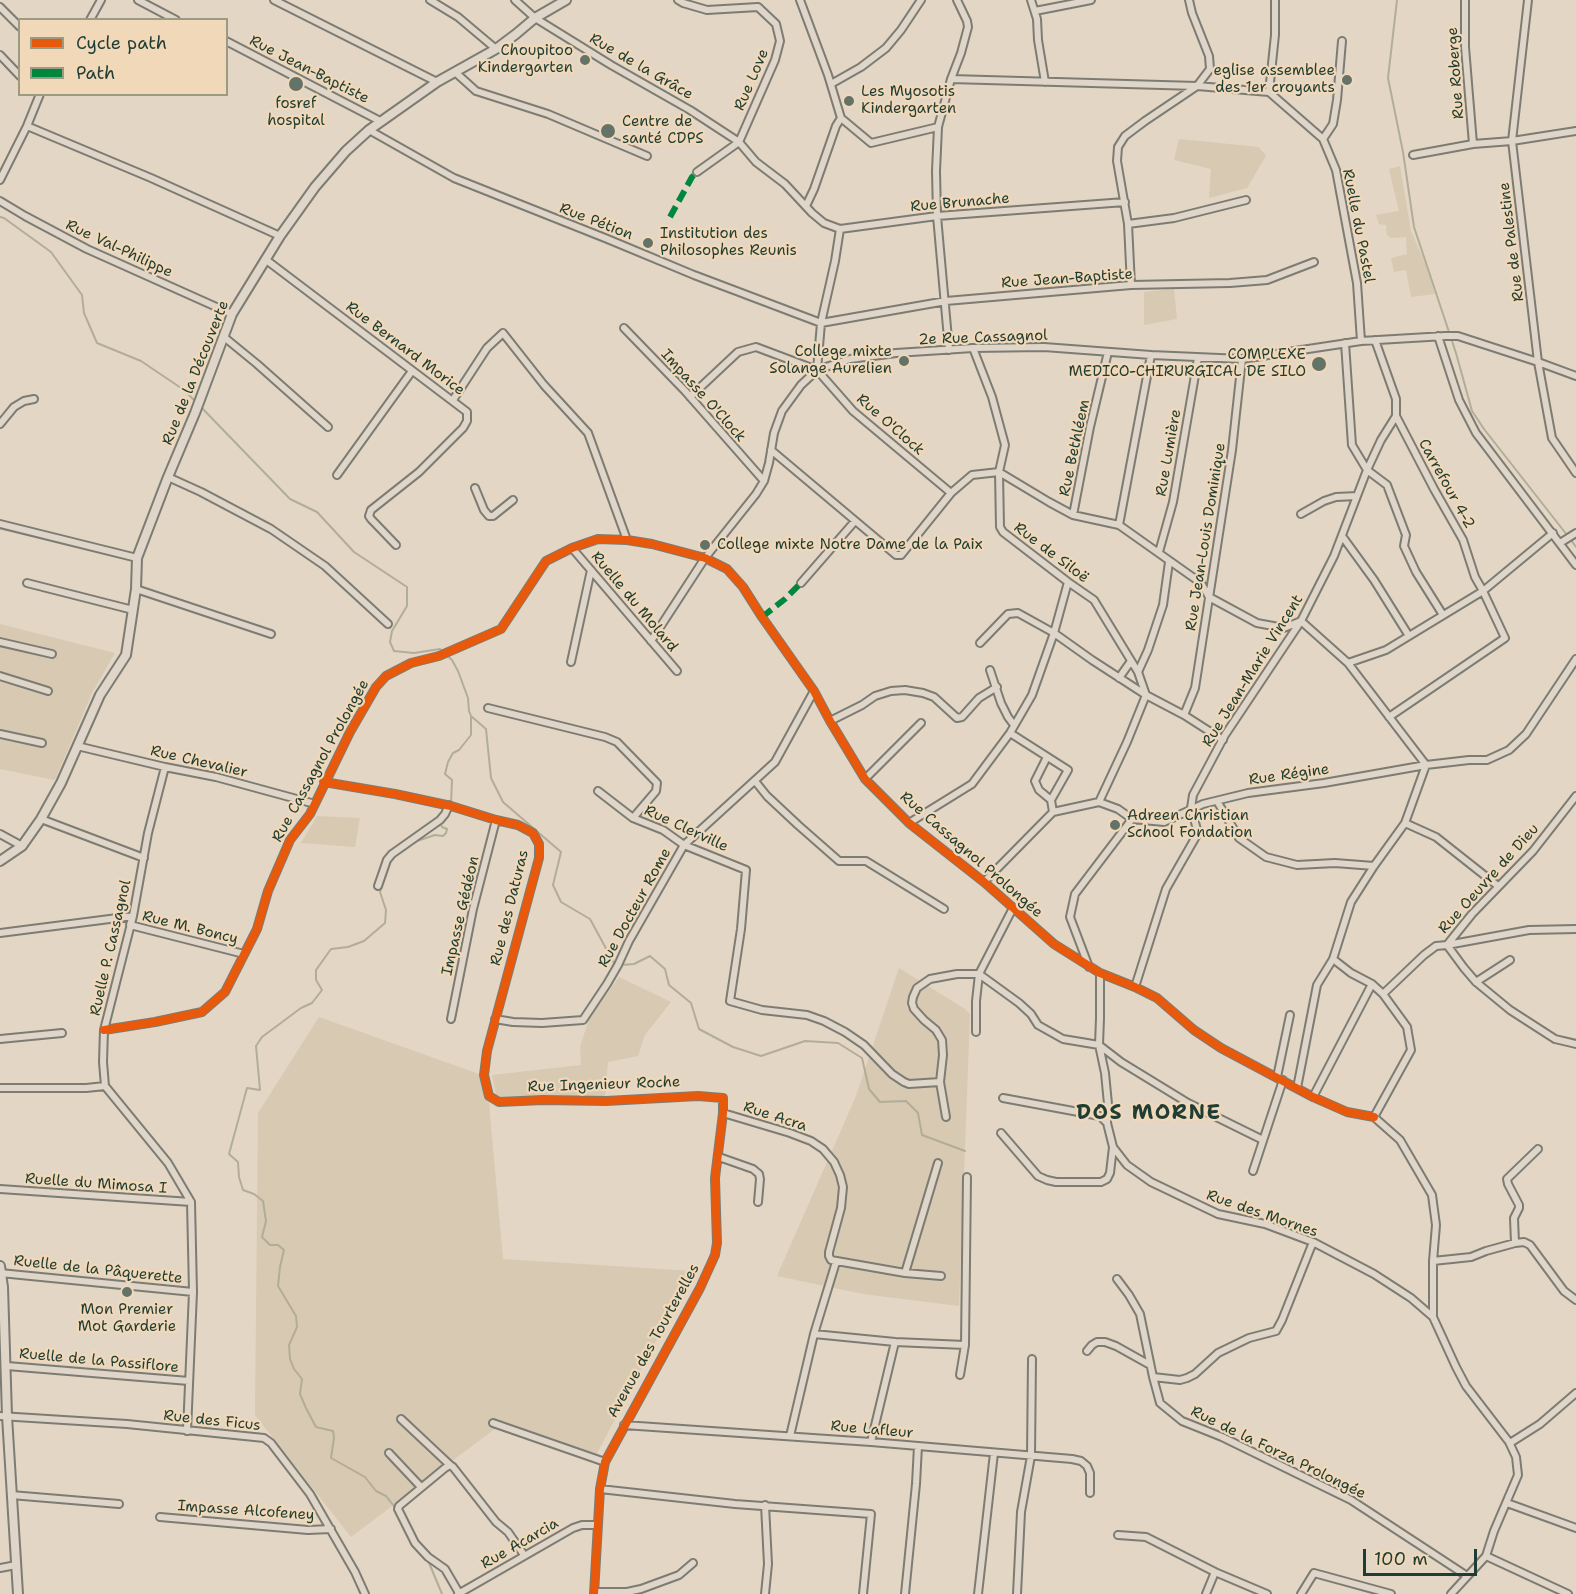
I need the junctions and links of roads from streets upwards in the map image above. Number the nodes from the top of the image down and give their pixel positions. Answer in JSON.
{"nodes":[{"id":1,"x":101,"y":0,"type":"edge"},
{"id":2,"x":140,"y":0,"type":"edge"},
{"id":3,"x":274,"y":0,"type":"edge"},
{"id":4,"x":430,"y":0,"type":"edge"},
{"id":5,"x":515,"y":0,"type":"edge"},
{"id":6,"x":566,"y":0,"type":"edge"},
{"id":7,"x":678,"y":0,"type":"edge"},
{"id":8,"x":800,"y":0,"type":"edge"},
{"id":9,"x":921,"y":0,"type":"edge"},
{"id":10,"x":957,"y":0,"type":"edge"},
{"id":11,"x":1031,"y":0,"type":"edge"},
{"id":12,"x":1091,"y":0,"type":"edge"},
{"id":13,"x":1190,"y":0,"type":"edge"},
{"id":14,"x":1275,"y":0,"type":"edge"},
{"id":15,"x":1465,"y":0,"type":"edge"},
{"id":16,"x":1528,"y":0,"type":"edge"},
{"id":17,"x":0,"y":7,"type":"edge"},
{"id":18,"x":1035,"y":11,"type":"junction"},
{"id":19,"x":91,"y":18,"type":"edge"},
{"id":20,"x":172,"y":18,"type":"edge"},
{"id":21,"x":535,"y":18,"type":"junction"},
{"id":22,"x":18,"y":25,"type":"edge"},
{"id":23,"x":1342,"y":41,"type":"dead end"},
{"id":24,"x":228,"y":42,"type":"edge"},
{"id":25,"x":496,"y":49,"type":"junction"},
{"id":26,"x":0,"y":55,"type":"edge"},
{"id":27,"x":455,"y":72,"type":"junction"},
{"id":28,"x":18,"y":74,"type":"edge"},
{"id":29,"x":951,"y":79,"type":"junction"},
{"id":30,"x":437,"y":81,"type":"junction"},
{"id":31,"x":1045,"y":82,"type":"junction"},
{"id":32,"x":831,"y":84,"type":"junction"},
{"id":33,"x":1197,"y":86,"type":"junction"},
{"id":34,"x":1269,"y":92,"type":"junction"},
{"id":35,"x":38,"y":96,"type":"edge"},
{"id":36,"x":842,"y":118,"type":"junction"},
{"id":37,"x":380,"y":121,"type":"junction"},
{"id":38,"x":27,"y":126,"type":"junction"},
{"id":39,"x":938,"y":127,"type":"junction"},
{"id":40,"x":369,"y":130,"type":"junction"},
{"id":41,"x":1576,"y":131,"type":"edge"},
{"id":42,"x":1323,"y":139,"type":"junction"},
{"id":43,"x":1512,"y":141,"type":"junction"},
{"id":44,"x":739,"y":142,"type":"junction"},
{"id":45,"x":1473,"y":144,"type":"junction"},
{"id":46,"x":1413,"y":155,"type":"dead end"},
{"id":47,"x":647,"y":156,"type":"dead end"},
{"id":48,"x":697,"y":172,"type":"dead end"},
{"id":49,"x":0,"y":180,"type":"edge"},
{"id":50,"x":1246,"y":200,"type":"dead end"},
{"id":51,"x":0,"y":201,"type":"edge"},
{"id":52,"x":1125,"y":202,"type":"junction"},
{"id":53,"x":806,"y":206,"type":"junction"},
{"id":54,"x":937,"y":216,"type":"junction"},
{"id":55,"x":1128,"y":224,"type":"junction"},
{"id":56,"x":840,"y":229,"type":"junction"},
{"id":57,"x":280,"y":236,"type":"junction"},
{"id":58,"x":265,"y":259,"type":"junction"},
{"id":59,"x":1314,"y":262,"type":"dead end"},
{"id":60,"x":1131,"y":285,"type":"junction"},
{"id":61,"x":945,"y":301,"type":"junction"},
{"id":62,"x":231,"y":314,"type":"junction"},
{"id":63,"x":821,"y":323,"type":"junction"},
{"id":64,"x":624,"y":328,"type":"dead end"},
{"id":65,"x":1441,"y":336,"type":"junction"},
{"id":66,"x":224,"y":337,"type":"junction"},
{"id":67,"x":1375,"y":340,"type":"junction"},
{"id":68,"x":1361,"y":341,"type":"junction"},
{"id":69,"x":1345,"y":343,"type":"junction"},
{"id":70,"x":973,"y":348,"type":"junction"},
{"id":71,"x":949,"y":350,"type":"junction"},
{"id":72,"x":1108,"y":352,"type":"junction"},
{"id":73,"x":1150,"y":355,"type":"junction"},
{"id":74,"x":1198,"y":358,"type":"junction"},
{"id":75,"x":1242,"y":359,"type":"junction"},
{"id":76,"x":1538,"y":362,"type":"junction"},
{"id":77,"x":817,"y":370,"type":"junction"},
{"id":78,"x":412,"y":371,"type":"junction"},
{"id":79,"x":1576,"y":376,"type":"edge"},
{"id":80,"x":690,"y":397,"type":"junction"},
{"id":81,"x":33,"y":399,"type":"dead end"},
{"id":82,"x":453,"y":400,"type":"junction"},
{"id":83,"x":1396,"y":416,"type":"junction"},
{"id":84,"x":0,"y":424,"type":"edge"},
{"id":85,"x":328,"y":427,"type":"dead end"},
{"id":86,"x":771,"y":450,"type":"junction"},
{"id":87,"x":1367,"y":470,"type":"junction"},
{"id":88,"x":999,"y":471,"type":"junction"},
{"id":89,"x":1576,"y":473,"type":"edge"},
{"id":90,"x":337,"y":475,"type":"dead end"},
{"id":91,"x":168,"y":477,"type":"junction"},
{"id":92,"x":764,"y":481,"type":"junction"},
{"id":93,"x":475,"y":488,"type":"dead end"},
{"id":94,"x":951,"y":493,"type":"junction"},
{"id":95,"x":1357,"y":496,"type":"junction"},
{"id":96,"x":513,"y":500,"type":"dead end"},
{"id":97,"x":1301,"y":514,"type":"dead end"},
{"id":98,"x":1073,"y":515,"type":"junction"},
{"id":99,"x":855,"y":521,"type":"junction"},
{"id":100,"x":0,"y":524,"type":"edge"},
{"id":101,"x":1119,"y":525,"type":"junction"},
{"id":102,"x":1553,"y":533,"type":"junction"},
{"id":103,"x":1576,"y":533,"type":"edge"},
{"id":104,"x":1342,"y":536,"type":"junction"},
{"id":105,"x":627,"y":540,"type":"junction"},
{"id":106,"x":1560,"y":543,"type":"junction"},
{"id":107,"x":396,"y":545,"type":"dead end"},
{"id":108,"x":572,"y":548,"type":"junction"},
{"id":109,"x":1159,"y":552,"type":"junction"},
{"id":110,"x":137,"y":558,"type":"junction"},
{"id":111,"x":705,"y":558,"type":"junction"},
{"id":112,"x":1169,"y":562,"type":"junction"},
{"id":113,"x":1576,"y":565,"type":"edge"},
{"id":114,"x":591,"y":570,"type":"junction"},
{"id":115,"x":1068,"y":582,"type":"junction"},
{"id":116,"x":27,"y":583,"type":"dead end"},
{"id":117,"x":801,"y":583,"type":"dead end"},
{"id":118,"x":136,"y":589,"type":"junction"},
{"id":119,"x":1483,"y":591,"type":"junction"},
{"id":120,"x":1209,"y":597,"type":"junction"},
{"id":121,"x":133,"y":610,"type":"junction"},
{"id":122,"x":1443,"y":615,"type":"junction"},
{"id":123,"x":1301,"y":621,"type":"junction"},
{"id":124,"x":388,"y":624,"type":"dead end"},
{"id":125,"x":1054,"y":633,"type":"junction"},
{"id":126,"x":271,"y":634,"type":"dead end"},
{"id":127,"x":1409,"y":636,"type":"junction"},
{"id":128,"x":651,"y":641,"type":"junction"},
{"id":129,"x":0,"y":642,"type":"edge"},
{"id":130,"x":980,"y":643,"type":"dead end"},
{"id":131,"x":52,"y":654,"type":"dead end"},
{"id":132,"x":1576,"y":659,"type":"edge"},
{"id":133,"x":1131,"y":661,"type":"junction"},
{"id":134,"x":570,"y":662,"type":"dead end"},
{"id":135,"x":1348,"y":663,"type":"junction"},
{"id":136,"x":990,"y":670,"type":"dead end"},
{"id":137,"x":677,"y":671,"type":"dead end"},
{"id":138,"x":1138,"y":672,"type":"junction"},
{"id":139,"x":0,"y":676,"type":"edge"},
{"id":140,"x":1119,"y":678,"type":"junction"},
{"id":141,"x":997,"y":687,"type":"junction"},
{"id":142,"x":48,"y":691,"type":"dead end"},
{"id":143,"x":814,"y":691,"type":"junction"},
{"id":144,"x":1146,"y":695,"type":"junction"},
{"id":145,"x":488,"y":708,"type":"dead end"},
{"id":146,"x":1184,"y":715,"type":"junction"},
{"id":147,"x":1389,"y":717,"type":"junction"},
{"id":148,"x":830,"y":721,"type":"junction"},
{"id":149,"x":921,"y":723,"type":"dead end"},
{"id":150,"x":1014,"y":725,"type":"junction"},
{"id":151,"x":1010,"y":733,"type":"junction"},
{"id":152,"x":0,"y":734,"type":"edge"},
{"id":153,"x":1223,"y":740,"type":"junction"},
{"id":154,"x":42,"y":743,"type":"dead end"},
{"id":155,"x":77,"y":746,"type":"junction"},
{"id":156,"x":1047,"y":757,"type":"junction"},
{"id":157,"x":1426,"y":765,"type":"junction"},
{"id":158,"x":165,"y":767,"type":"junction"},
{"id":159,"x":865,"y":779,"type":"junction"},
{"id":160,"x":324,"y":782,"type":"junction"},
{"id":161,"x":755,"y":782,"type":"junction"},
{"id":162,"x":598,"y":791,"type":"dead end"},
{"id":163,"x":1576,"y":796,"type":"edge"},
{"id":164,"x":1051,"y":800,"type":"junction"},
{"id":165,"x":1217,"y":801,"type":"junction"},
{"id":166,"x":1099,"y":802,"type":"junction"},
{"id":167,"x":315,"y":804,"type":"junction"},
{"id":168,"x":449,"y":805,"type":"junction"},
{"id":169,"x":1191,"y":808,"type":"junction"},
{"id":170,"x":1053,"y":812,"type":"junction"},
{"id":171,"x":633,"y":818,"type":"junction"},
{"id":172,"x":41,"y":819,"type":"junction"},
{"id":173,"x":1132,"y":819,"type":"junction"},
{"id":174,"x":496,"y":820,"type":"junction"},
{"id":175,"x":909,"y":823,"type":"junction"},
{"id":176,"x":1405,"y":823,"type":"junction"},
{"id":177,"x":0,"y":834,"type":"edge"},
{"id":178,"x":684,"y":845,"type":"junction"},
{"id":179,"x":22,"y":846,"type":"junction"},
{"id":180,"x":144,"y":858,"type":"junction"},
{"id":181,"x":0,"y":861,"type":"edge"},
{"id":182,"x":1374,"y":866,"type":"junction"},
{"id":183,"x":984,"y":882,"type":"junction"},
{"id":184,"x":378,"y":886,"type":"dead end"},
{"id":185,"x":1498,"y":886,"type":"junction"},
{"id":186,"x":1013,"y":908,"type":"junction"},
{"id":187,"x":944,"y":909,"type":"dead end"},
{"id":188,"x":133,"y":916,"type":"junction"},
{"id":189,"x":130,"y":925,"type":"junction"},
{"id":190,"x":1576,"y":929,"type":"edge"},
{"id":191,"x":0,"y":933,"type":"edge"},
{"id":192,"x":1448,"y":945,"type":"junction"},
{"id":193,"x":244,"y":954,"type":"junction"},
{"id":194,"x":1333,"y":959,"type":"junction"},
{"id":195,"x":1510,"y":960,"type":"dead end"},
{"id":196,"x":1089,"y":967,"type":"junction"},
{"id":197,"x":980,"y":974,"type":"junction"},
{"id":198,"x":1100,"y":974,"type":"junction"},
{"id":199,"x":1476,"y":982,"type":"junction"},
{"id":200,"x":1372,"y":984,"type":"junction"},
{"id":201,"x":1135,"y":987,"type":"junction"},
{"id":202,"x":1383,"y":994,"type":"junction"},
{"id":203,"x":1290,"y":1015,"type":"dead end"},
{"id":204,"x":451,"y":1019,"type":"dead end"},
{"id":205,"x":495,"y":1019,"type":"junction"},
{"id":206,"x":104,"y":1030,"type":"junction"},
{"id":207,"x":976,"y":1032,"type":"dead end"},
{"id":208,"x":62,"y":1033,"type":"dead end"},
{"id":209,"x":0,"y":1039,"type":"edge"},
{"id":210,"x":1576,"y":1044,"type":"edge"},
{"id":211,"x":1099,"y":1045,"type":"junction"},
{"id":212,"x":1280,"y":1079,"type":"junction"},
{"id":213,"x":940,"y":1082,"type":"junction"},
{"id":214,"x":105,"y":1086,"type":"junction"},
{"id":215,"x":0,"y":1088,"type":"edge"},
{"id":216,"x":1297,"y":1088,"type":"junction"},
{"id":217,"x":489,"y":1096,"type":"joint"},
{"id":218,"x":1313,"y":1097,"type":"junction"},
{"id":219,"x":723,"y":1098,"type":"joint"},
{"id":220,"x":1003,"y":1098,"type":"dead end"},
{"id":221,"x":723,"y":1113,"type":"junction"},
{"id":222,"x":946,"y":1117,"type":"dead end"},
{"id":223,"x":1374,"y":1117,"type":"junction"},
{"id":224,"x":1107,"y":1123,"type":"junction"},
{"id":225,"x":1001,"y":1133,"type":"dead end"},
{"id":226,"x":1263,"y":1140,"type":"junction"},
{"id":227,"x":1113,"y":1147,"type":"junction"},
{"id":228,"x":1538,"y":1149,"type":"dead end"},
{"id":229,"x":719,"y":1156,"type":"junction"},
{"id":230,"x":938,"y":1163,"type":"dead end"},
{"id":231,"x":1253,"y":1171,"type":"dead end"},
{"id":232,"x":967,"y":1177,"type":"dead end"},
{"id":233,"x":0,"y":1189,"type":"edge"},
{"id":234,"x":191,"y":1202,"type":"junction"},
{"id":235,"x":758,"y":1202,"type":"dead end"},
{"id":236,"x":1312,"y":1242,"type":"junction"},
{"id":237,"x":1515,"y":1243,"type":"junction"},
{"id":238,"x":1433,"y":1261,"type":"junction"},
{"id":239,"x":836,"y":1262,"type":"junction"},
{"id":240,"x":0,"y":1270,"type":"edge"},
{"id":241,"x":905,"y":1273,"type":"junction"},
{"id":242,"x":940,"y":1276,"type":"dead end"},
{"id":243,"x":1117,"y":1279,"type":"dead end"},
{"id":244,"x":193,"y":1292,"type":"junction"},
{"id":245,"x":1576,"y":1300,"type":"edge"},
{"id":246,"x":1433,"y":1317,"type":"junction"},
{"id":247,"x":814,"y":1334,"type":"junction"},
{"id":248,"x":896,"y":1342,"type":"junction"},
{"id":249,"x":965,"y":1345,"type":"junction"},
{"id":250,"x":1087,"y":1351,"type":"dead end"},
{"id":251,"x":1032,"y":1359,"type":"dead end"},
{"id":252,"x":1150,"y":1365,"type":"junction"},
{"id":253,"x":7,"y":1366,"type":"junction"},
{"id":254,"x":960,"y":1375,"type":"dead end"},
{"id":255,"x":1153,"y":1377,"type":"junction"},
{"id":256,"x":189,"y":1381,"type":"junction"},
{"id":257,"x":1576,"y":1393,"type":"edge"},
{"id":258,"x":4,"y":1416,"type":"edge"},
{"id":259,"x":402,"y":1419,"type":"dead end"},
{"id":260,"x":493,"y":1423,"type":"dead end"},
{"id":261,"x":624,"y":1425,"type":"junction"},
{"id":262,"x":187,"y":1431,"type":"junction"},
{"id":263,"x":790,"y":1436,"type":"junction"},
{"id":264,"x":871,"y":1442,"type":"junction"},
{"id":265,"x":1510,"y":1443,"type":"junction"},
{"id":266,"x":918,"y":1446,"type":"junction"},
{"id":267,"x":389,"y":1453,"type":"dead end"},
{"id":268,"x":994,"y":1453,"type":"junction"},
{"id":269,"x":1031,"y":1456,"type":"junction"},
{"id":270,"x":605,"y":1462,"type":"junction"},
{"id":271,"x":450,"y":1465,"type":"junction"},
{"id":272,"x":421,"y":1487,"type":"junction"},
{"id":273,"x":600,"y":1489,"type":"junction"},
{"id":274,"x":1090,"y":1493,"type":"dead end"},
{"id":275,"x":11,"y":1495,"type":"junction"},
{"id":276,"x":1507,"y":1503,"type":"junction"},
{"id":277,"x":119,"y":1504,"type":"dead end"},
{"id":278,"x":765,"y":1505,"type":"junction"},
{"id":279,"x":160,"y":1517,"type":"dead end"},
{"id":280,"x":597,"y":1525,"type":"junction"},
{"id":281,"x":1576,"y":1528,"type":"edge"},
{"id":282,"x":331,"y":1529,"type":"junction"},
{"id":283,"x":1118,"y":1536,"type":"dead end"},
{"id":284,"x":524,"y":1555,"type":"junction"},
{"id":285,"x":1486,"y":1556,"type":"junction"},
{"id":286,"x":693,"y":1563,"type":"dead end"},
{"id":287,"x":16,"y":1565,"type":"junction"},
{"id":288,"x":0,"y":1568,"type":"edge"},
{"id":289,"x":1215,"y":1572,"type":"junction"},
{"id":290,"x":1467,"y":1576,"type":"junction"},
{"id":291,"x":594,"y":1593,"type":"edge"},
{"id":292,"x":18,"y":1594,"type":"edge"},
{"id":293,"x":365,"y":1594,"type":"edge"},
{"id":294,"x":458,"y":1594,"type":"edge"},
{"id":295,"x":765,"y":1594,"type":"edge"},
{"id":296,"x":863,"y":1594,"type":"edge"},
{"id":297,"x":905,"y":1594,"type":"edge"},
{"id":298,"x":978,"y":1594,"type":"edge"},
{"id":299,"x":1017,"y":1594,"type":"edge"},
{"id":300,"x":1206,"y":1594,"type":"edge"},
{"id":301,"x":1267,"y":1594,"type":"edge"},
{"id":302,"x":1301,"y":1594,"type":"edge"},
{"id":303,"x":1391,"y":1594,"type":"edge"},
{"id":304,"x":1451,"y":1594,"type":"edge"},
{"id":305,"x":1568,"y":1594,"type":"edge"}],
"edges":[{"from":1,"to":19,"type":"street"},
{"from":2,"to":20,"type":"street"},
{"from":3,"to":30,"type":"street"},
{"from":4,"to":25,"type":"street"},
{"from":5,"to":21,"type":"street","name":"Rue de la Grâce"},
{"from":6,"to":21,"type":"street","name":"Rue de la Découverte"},
{"from":7,"to":44,"type":"street","name":"Rue Love"},
{"from":8,"to":32,"type":"street"},
{"from":9,"to":32,"type":"street"},
{"from":10,"to":29,"type":"street"},
{"from":11,"to":18,"type":"street"},
{"from":12,"to":18,"type":"street"},
{"from":13,"to":33,"type":"street"},
{"from":14,"to":34,"type":"street"},
{"from":15,"to":45,"type":"street","name":"Rue Roberge"},
{"from":16,"to":43,"type":"street","name":"Rue de Palestine"},
{"from":17,"to":22,"type":"street"},
{"from":18,"to":31,"type":"street"},
{"from":21,"to":25,"type":"street","name":"Rue de la Découverte"},
{"from":21,"to":44,"type":"street","name":"Rue de la Grâce"},
{"from":23,"to":42,"type":"street"},
{"from":24,"to":37,"type":"street","name":"Rue Jean-Baptiste"},
{"from":25,"to":27,"type":"street","name":"Rue de la Découverte"},
{"from":26,"to":28,"type":"street"},
{"from":27,"to":30,"type":"street","name":"Rue de la Découverte"},
{"from":27,"to":47,"type":"street"},
{"from":29,"to":31,"type":"street"},
{"from":29,"to":39,"type":"street"},
{"from":30,"to":37,"type":"street","name":"Rue de la Découverte"},
{"from":31,"to":33,"type":"street"},
{"from":32,"to":36,"type":"street"},
{"from":33,"to":34,"type":"street"},
{"from":33,"to":52,"type":"street"},
{"from":34,"to":42,"type":"street","name":"Ruelle du Pastel"},
{"from":35,"to":38,"type":"street"},
{"from":36,"to":39,"type":"street"},
{"from":36,"to":53,"type":"street"},
{"from":37,"to":40,"type":"street","name":"Rue de la Découverte"},
{"from":38,"to":49,"type":"street"},
{"from":38,"to":57,"type":"street"},
{"from":39,"to":54,"type":"street"},
{"from":40,"to":57,"type":"street","name":"Rue de la Découverte"},
{"from":40,"to":63,"type":"street","name":"Rue Pétion"},
{"from":41,"to":43,"type":"street"},
{"from":42,"to":68,"type":"street","name":"Ruelle du Pastel"},
{"from":43,"to":45,"type":"street"},
{"from":43,"to":76,"type":"street","name":"Rue de Palestine"},
{"from":44,"to":48,"type":"street"},
{"from":44,"to":53,"type":"street","name":"Rue de la Grâce"},
{"from":45,"to":46,"type":"street"},
{"from":50,"to":55,"type":"street"},
{"from":51,"to":62,"type":"street","name":"Rue Val-Philippe"},
{"from":52,"to":54,"type":"street","name":"Rue Brunache"},
{"from":52,"to":55,"type":"street"},
{"from":53,"to":56,"type":"street"},
{"from":54,"to":56,"type":"street","name":"Rue Brunache"},
{"from":54,"to":61,"type":"street"},
{"from":55,"to":60,"type":"street"},
{"from":56,"to":63,"type":"street"},
{"from":57,"to":58,"type":"street","name":"Rue de la Découverte"},
{"from":58,"to":62,"type":"street","name":"Rue de la Découverte"},
{"from":58,"to":78,"type":"street","name":"Rue Bernard Morice"},
{"from":59,"to":60,"type":"street","name":"Rue Jean-Baptiste"},
{"from":60,"to":61,"type":"street","name":"Rue Jean-Baptiste"},
{"from":61,"to":63,"type":"street","name":"Rue Jean-Baptiste"},
{"from":61,"to":71,"type":"street"},
{"from":62,"to":66,"type":"street","name":"Rue de la Découverte"},
{"from":63,"to":77,"type":"street"},
{"from":64,"to":80,"type":"street","name":"Impasse O'Clock"},
{"from":65,"to":67,"type":"street","name":"2e Rue Cassagnol"},
{"from":65,"to":76,"type":"street","name":"2e Rue Cassagnol"},
{"from":65,"to":102,"type":"street"},
{"from":66,"to":85,"type":"street"},
{"from":66,"to":91,"type":"street","name":"Rue de la Découverte"},
{"from":67,"to":68,"type":"street","name":"2e Rue Cassagnol"},
{"from":67,"to":83,"type":"street","name":"Carrefour 4-2"},
{"from":68,"to":69,"type":"street","name":"2e Rue Cassagnol"},
{"from":69,"to":75,"type":"street","name":"2e Rue Cassagnol"},
{"from":69,"to":87,"type":"street"},
{"from":70,"to":71,"type":"street","name":"2e Rue Cassagnol"},
{"from":70,"to":72,"type":"street","name":"2e Rue Cassagnol"},
{"from":70,"to":88,"type":"street","name":"Rue de Siloë"},
{"from":71,"to":77,"type":"street","name":"2e Rue Cassagnol"},
{"from":72,"to":73,"type":"street","name":"2e Rue Cassagnol"},
{"from":72,"to":98,"type":"street","name":"Rue Bethléem"},
{"from":73,"to":74,"type":"street","name":"2e Rue Cassagnol"},
{"from":73,"to":101,"type":"street"},
{"from":74,"to":75,"type":"street","name":"2e Rue Cassagnol"},
{"from":74,"to":109,"type":"street","name":"Rue Lumière"},
{"from":75,"to":120,"type":"street","name":"Rue Jean-Louis Dominique"},
{"from":76,"to":79,"type":"street"},
{"from":76,"to":89,"type":"street","name":"Rue de Palestine"},
{"from":77,"to":80,"type":"street"},
{"from":77,"to":86,"type":"street","name":"2e Rue Cassagnol"},
{"from":77,"to":94,"type":"street","name":"Rue O'Clock"},
{"from":78,"to":82,"type":"street","name":"Rue Bernard Morice"},
{"from":78,"to":90,"type":"street"},
{"from":80,"to":92,"type":"street","name":"Impasse O'Clock"},
{"from":81,"to":84,"type":"street"},
{"from":82,"to":105,"type":"street"},
{"from":82,"to":107,"type":"street","name":"Rue Bernard Morice"},
{"from":83,"to":87,"type":"street","name":"Rue Jean-Marie Vincent"},
{"from":83,"to":119,"type":"street","name":"Carrefour 4-2"},
{"from":86,"to":92,"type":"street","name":"2e Rue Cassagnol"},
{"from":86,"to":99,"type":"street"},
{"from":87,"to":95,"type":"street","name":"Rue Jean-Marie Vincent"},
{"from":87,"to":122,"type":"street"},
{"from":88,"to":94,"type":"street"},
{"from":88,"to":98,"type":"street"},
{"from":88,"to":115,"type":"street","name":"Rue de Siloë"},
{"from":91,"to":110,"type":"street","name":"Rue de la Découverte"},
{"from":91,"to":124,"type":"street"},
{"from":92,"to":111,"type":"street","name":"2e Rue Cassagnol"},
{"from":93,"to":96,"type":"street"},
{"from":94,"to":99,"type":"street"},
{"from":95,"to":97,"type":"street"},
{"from":95,"to":104,"type":"street","name":"Rue Jean-Marie Vincent"},
{"from":98,"to":101,"type":"street"},
{"from":99,"to":117,"type":"street"},
{"from":100,"to":110,"type":"street"},
{"from":101,"to":109,"type":"street"},
{"from":102,"to":106,"type":"street"},
{"from":102,"to":119,"type":"street"},
{"from":103,"to":106,"type":"street"},
{"from":104,"to":123,"type":"street","name":"Rue Jean-Marie Vincent"},
{"from":104,"to":127,"type":"street"},
{"from":105,"to":108,"type":"street","name":"Rue Cassagnol Prolongée"},
{"from":105,"to":111,"type":"street","name":"Rue Cassagnol Prolongée"},
{"from":106,"to":113,"type":"street"},
{"from":108,"to":114,"type":"street","name":"Ruelle du Molard"},
{"from":108,"to":160,"type":"street","name":"Rue Cassagnol Prolongée"},
{"from":109,"to":112,"type":"street"},
{"from":110,"to":118,"type":"street","name":"Rue de la Découverte"},
{"from":111,"to":128,"type":"street","name":"2e Rue Cassagnol"},
{"from":111,"to":143,"type":"street","name":"Rue Cassagnol Prolongée"},
{"from":112,"to":120,"type":"street"},
{"from":112,"to":138,"type":"street"},
{"from":114,"to":128,"type":"street","name":"Ruelle du Molard"},
{"from":114,"to":134,"type":"street"},
{"from":115,"to":125,"type":"street"},
{"from":115,"to":133,"type":"street","name":"Rue de Siloë"},
{"from":116,"to":121,"type":"street"},
{"from":118,"to":121,"type":"street","name":"Rue de la Découverte"},
{"from":118,"to":126,"type":"street"},
{"from":119,"to":122,"type":"street"},
{"from":119,"to":147,"type":"street","name":"Carrefour 4-2"},
{"from":120,"to":123,"type":"street"},
{"from":120,"to":146,"type":"street","name":"Rue Jean-Louis Dominique"},
{"from":121,"to":155,"type":"street","name":"Rue de la Découverte"},
{"from":122,"to":127,"type":"street"},
{"from":123,"to":135,"type":"street"},
{"from":123,"to":153,"type":"street","name":"Rue Jean-Marie Vincent"},
{"from":125,"to":130,"type":"street"},
{"from":125,"to":140,"type":"street"},
{"from":125,"to":150,"type":"street"},
{"from":127,"to":135,"type":"street"},
{"from":128,"to":137,"type":"street","name":"Ruelle du Molard"},
{"from":129,"to":131,"type":"street"},
{"from":132,"to":157,"type":"street","name":"Rue Régine"},
{"from":133,"to":138,"type":"street","name":"Rue de Siloë"},
{"from":133,"to":140,"type":"street"},
{"from":135,"to":147,"type":"street"},
{"from":136,"to":141,"type":"street"},
{"from":138,"to":144,"type":"street","name":"Rue de Siloë"},
{"from":139,"to":142,"type":"street"},
{"from":140,"to":144,"type":"street"},
{"from":141,"to":148,"type":"street"},
{"from":141,"to":150,"type":"street"},
{"from":143,"to":148,"type":"street","name":"Rue Cassagnol Prolongée"},
{"from":143,"to":161,"type":"street","name":"Rue Docteur Rome"},
{"from":144,"to":146,"type":"street"},
{"from":144,"to":166,"type":"street"},
{"from":145,"to":171,"type":"street"},
{"from":146,"to":153,"type":"street"},
{"from":147,"to":157,"type":"street"},
{"from":148,"to":159,"type":"street","name":"Rue Cassagnol Prolongée"},
{"from":149,"to":159,"type":"street"},
{"from":150,"to":151,"type":"street"},
{"from":151,"to":156,"type":"street"},
{"from":151,"to":175,"type":"street"},
{"from":152,"to":154,"type":"street"},
{"from":153,"to":169,"type":"street","name":"Rue Jean-Marie Vincent"},
{"from":155,"to":158,"type":"street","name":"Rue Chevalier"},
{"from":155,"to":172,"type":"street","name":"Rue de la Découverte"},
{"from":156,"to":164,"type":"street"},
{"from":156,"to":164,"type":"street"},
{"from":157,"to":165,"type":"street","name":"Rue Régine"},
{"from":157,"to":176,"type":"street"},
{"from":158,"to":167,"type":"street","name":"Rue Chevalier"},
{"from":158,"to":180,"type":"street","name":"Ruelle P. Cassagnol"},
{"from":159,"to":175,"type":"street","name":"Rue Cassagnol Prolongée"},
{"from":160,"to":167,"type":"street","name":"Rue Cassagnol Prolongée"},
{"from":160,"to":168,"type":"street","name":"Rue des Daturas"},
{"from":161,"to":178,"type":"street","name":"Rue Docteur Rome"},
{"from":161,"to":187,"type":"street"},
{"from":162,"to":171,"type":"street","name":"Rue Clerville"},
{"from":163,"to":185,"type":"street","name":"Rue Oeuvre de Dieu"},
{"from":164,"to":170,"type":"street"},
{"from":165,"to":169,"type":"street","name":"Rue Régine"},
{"from":165,"to":182,"type":"street"},
{"from":166,"to":170,"type":"street"},
{"from":166,"to":173,"type":"street"},
{"from":167,"to":193,"type":"street","name":"Rue Cassagnol Prolongée"},
{"from":168,"to":174,"type":"street","name":"Rue des Daturas"},
{"from":168,"to":184,"type":"street"},
{"from":169,"to":173,"type":"street","name":"Rue Régine"},
{"from":169,"to":201,"type":"street"},
{"from":170,"to":183,"type":"street"},
{"from":171,"to":178,"type":"street","name":"Rue Clerville"},
{"from":172,"to":179,"type":"street","name":"Rue de la Découverte"},
{"from":172,"to":180,"type":"street"},
{"from":173,"to":196,"type":"street"},
{"from":174,"to":204,"type":"street","name":"Impasse Gédéon"},
{"from":174,"to":205,"type":"street","name":"Rue des Daturas"},
{"from":175,"to":183,"type":"street","name":"Rue Cassagnol Prolongée"},
{"from":176,"to":182,"type":"street"},
{"from":176,"to":185,"type":"street"},
{"from":177,"to":179,"type":"street"},
{"from":178,"to":205,"type":"street","name":"Rue Docteur Rome"},
{"from":178,"to":213,"type":"street","name":"Rue Clerville"},
{"from":179,"to":181,"type":"street","name":"Rue de la Découverte"},
{"from":180,"to":188,"type":"street","name":"Ruelle P. Cassagnol"},
{"from":182,"to":194,"type":"street"},
{"from":183,"to":186,"type":"street","name":"Rue Cassagnol Prolongée"},
{"from":185,"to":192,"type":"street","name":"Rue Oeuvre de Dieu"},
{"from":186,"to":196,"type":"street","name":"Rue Cassagnol Prolongée"},
{"from":186,"to":197,"type":"street"},
{"from":188,"to":189,"type":"street","name":"Ruelle P. Cassagnol"},
{"from":188,"to":191,"type":"street","name":"Rue M. Boncy"},
{"from":189,"to":193,"type":"street","name":"Rue M. Boncy"},
{"from":189,"to":206,"type":"street","name":"Ruelle P. Cassagnol"},
{"from":190,"to":192,"type":"street"},
{"from":192,"to":199,"type":"street"},
{"from":192,"to":202,"type":"street","name":"Rue Oeuvre de Dieu"},
{"from":193,"to":206,"type":"street","name":"Rue Cassagnol Prolongée"},
{"from":194,"to":200,"type":"street"},
{"from":194,"to":216,"type":"street"},
{"from":195,"to":199,"type":"street"},
{"from":196,"to":198,"type":"street","name":"Rue Cassagnol Prolongée"},
{"from":197,"to":207,"type":"street"},
{"from":197,"to":211,"type":"street"},
{"from":197,"to":213,"type":"street"},
{"from":198,"to":201,"type":"street","name":"Rue Cassagnol Prolongée"},
{"from":198,"to":211,"type":"street","name":"Rue des Mornes"},
{"from":199,"to":210,"type":"street"},
{"from":200,"to":202,"type":"street"},
{"from":200,"to":218,"type":"street"},
{"from":201,"to":212,"type":"street","name":"Rue Cassagnol Prolongée"},
{"from":202,"to":223,"type":"street"},
{"from":203,"to":212,"type":"street"},
{"from":205,"to":217,"type":"street","name":"Rue des Daturas"},
{"from":206,"to":214,"type":"street","name":"Ruelle P. Cassagnol"},
{"from":208,"to":209,"type":"street"},
{"from":211,"to":224,"type":"street","name":"Rue des Mornes"},
{"from":211,"to":226,"type":"street"},
{"from":212,"to":216,"type":"street","name":"Rue Cassagnol Prolongée"},
{"from":212,"to":226,"type":"street"},
{"from":213,"to":222,"type":"street"},
{"from":214,"to":215,"type":"street"},
{"from":214,"to":234,"type":"street"},
{"from":216,"to":218,"type":"street","name":"Rue Cassagnol Prolongée"},
{"from":217,"to":219,"type":"street","name":"Rue Ingenieur Roche"},
{"from":218,"to":223,"type":"street","name":"Rue Cassagnol Prolongée"},
{"from":219,"to":221,"type":"street","name":"Avenue des Tourterelles"},
{"from":220,"to":224,"type":"street"},
{"from":221,"to":229,"type":"street","name":"Avenue des Tourterelles"},
{"from":221,"to":239,"type":"street","name":"Rue Acra"},
{"from":223,"to":238,"type":"street"},
{"from":224,"to":227,"type":"street","name":"Rue des Mornes"},
{"from":225,"to":227,"type":"street"},
{"from":226,"to":231,"type":"street"},
{"from":227,"to":236,"type":"street","name":"Rue des Mornes"},
{"from":228,"to":237,"type":"street"},
{"from":229,"to":235,"type":"street"},
{"from":229,"to":261,"type":"street","name":"Avenue des Tourterelles"},
{"from":230,"to":241,"type":"street"},
{"from":232,"to":249,"type":"street"},
{"from":233,"to":234,"type":"street","name":"Ruelle du Mimosa I"},
{"from":234,"to":244,"type":"street"},
{"from":236,"to":246,"type":"street","name":"Rue des Mornes"},
{"from":236,"to":255,"type":"street"},
{"from":237,"to":238,"type":"street"},
{"from":237,"to":245,"type":"street"},
{"from":238,"to":246,"type":"street"},
{"from":239,"to":241,"type":"street"},
{"from":239,"to":247,"type":"street"},
{"from":240,"to":244,"type":"street","name":"Ruelle de la Pâquerette"},
{"from":240,"to":253,"type":"street"},
{"from":241,"to":242,"type":"street"},
{"from":243,"to":252,"type":"street","name":"Rue de la Forza Prolongée"},
{"from":244,"to":256,"type":"street"},
{"from":246,"to":265,"type":"street"},
{"from":247,"to":248,"type":"street"},
{"from":247,"to":263,"type":"street"},
{"from":248,"to":249,"type":"street"},
{"from":248,"to":264,"type":"street"},
{"from":249,"to":254,"type":"street"},
{"from":250,"to":252,"type":"street"},
{"from":251,"to":269,"type":"street"},
{"from":252,"to":255,"type":"street","name":"Rue de la Forza Prolongée"},
{"from":253,"to":256,"type":"street","name":"Ruelle de la Passiflore"},
{"from":253,"to":258,"type":"street"},
{"from":255,"to":290,"type":"street","name":"Rue de la Forza Prolongée"},
{"from":256,"to":262,"type":"street"},
{"from":257,"to":265,"type":"street"},
{"from":258,"to":262,"type":"street","name":"Rue des Ficus"},
{"from":258,"to":275,"type":"street"},
{"from":259,"to":271,"type":"street"},
{"from":260,"to":270,"type":"street"},
{"from":261,"to":263,"type":"street","name":"Rue Lafleur"},
{"from":261,"to":270,"type":"street","name":"Avenue des Tourterelles"},
{"from":262,"to":282,"type":"street","name":"Rue des Ficus"},
{"from":263,"to":264,"type":"street","name":"Rue Lafleur"},
{"from":264,"to":266,"type":"street","name":"Rue Lafleur"},
{"from":265,"to":276,"type":"street"},
{"from":266,"to":268,"type":"street","name":"Rue Lafleur"},
{"from":266,"to":297,"type":"street"},
{"from":267,"to":272,"type":"street"},
{"from":268,"to":269,"type":"street","name":"Rue Lafleur"},
{"from":268,"to":298,"type":"street"},
{"from":269,"to":274,"type":"street","name":"Rue Lafleur"},
{"from":269,"to":299,"type":"street"},
{"from":270,"to":273,"type":"street","name":"Avenue des Tourterelles"},
{"from":271,"to":272,"type":"street"},
{"from":271,"to":284,"type":"street"},
{"from":272,"to":294,"type":"street"},
{"from":273,"to":278,"type":"street"},
{"from":273,"to":280,"type":"street","name":"Avenue des Tourterelles"},
{"from":275,"to":277,"type":"street"},
{"from":275,"to":287,"type":"street"},
{"from":276,"to":281,"type":"street"},
{"from":276,"to":285,"type":"street"},
{"from":278,"to":295,"type":"street"},
{"from":278,"to":296,"type":"street"},
{"from":279,"to":282,"type":"street","name":"Impasse Alcofeney"},
{"from":280,"to":284,"type":"street","name":"Rue Acarcia"},
{"from":280,"to":291,"type":"street","name":"Avenue des Tourterelles"},
{"from":282,"to":293,"type":"street","name":"Rue des Ficus"},
{"from":283,"to":289,"type":"street"},
{"from":284,"to":294,"type":"street","name":"Rue Acarcia"},
{"from":285,"to":290,"type":"street"},
{"from":285,"to":305,"type":"street"},
{"from":286,"to":291,"type":"street"},
{"from":287,"to":288,"type":"street"},
{"from":287,"to":292,"type":"street"},
{"from":289,"to":300,"type":"street"},
{"from":289,"to":301,"type":"street"},
{"from":290,"to":304,"type":"street"},
{"from":302,"to":303,"type":"street"}]}
